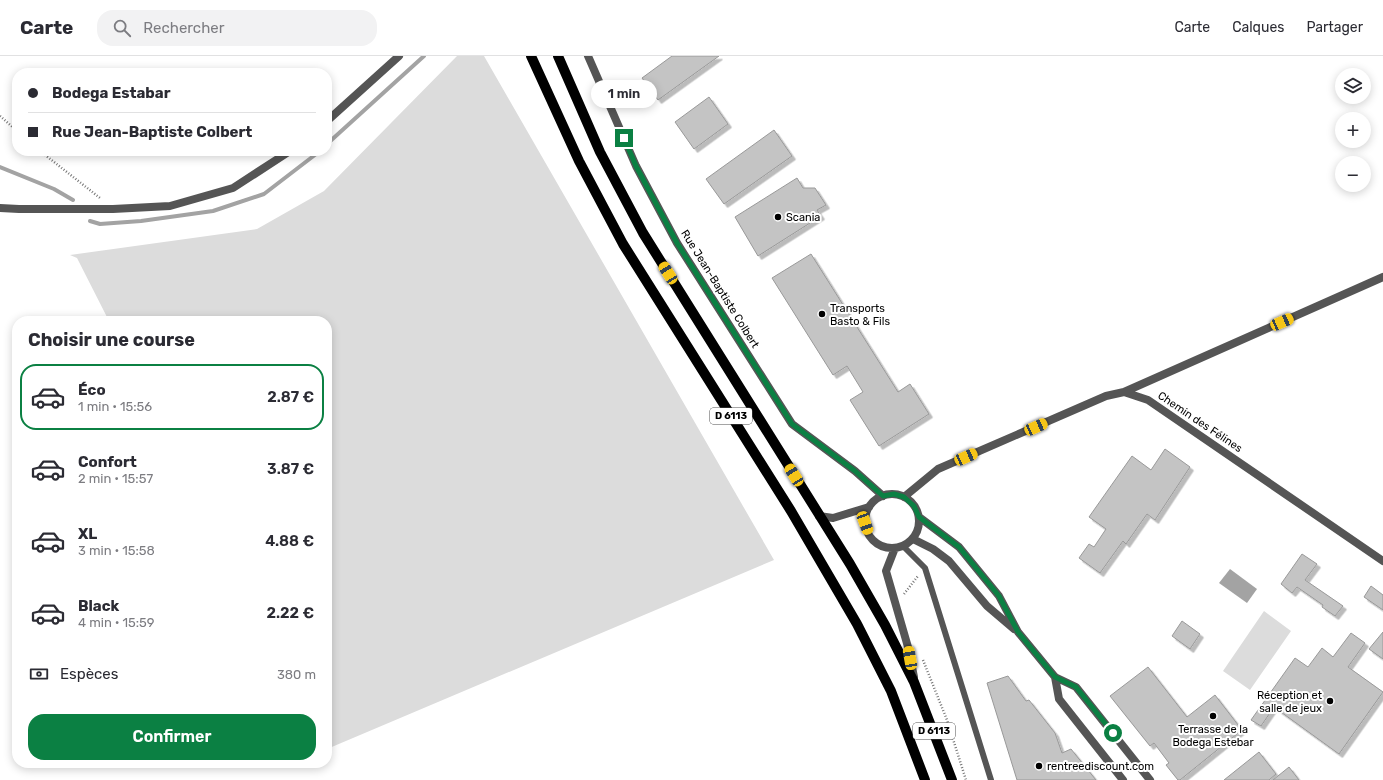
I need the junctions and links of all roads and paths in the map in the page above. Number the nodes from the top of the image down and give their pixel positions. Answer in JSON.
{"nodes":[{"id":1,"x":399,"y":56,"type":"edge"},
{"id":2,"x":531,"y":56,"type":"edge"},
{"id":3,"x":558,"y":56,"type":"edge"},
{"id":4,"x":588,"y":56,"type":"edge"},
{"id":5,"x":0,"y":116,"type":"edge"},
{"id":6,"x":332,"y":117,"type":"edge"},
{"id":7,"x":12,"y":127,"type":"edge"},
{"id":8,"x":46,"y":156,"type":"edge"},
{"id":9,"x":282,"y":156,"type":"edge"},
{"id":10,"x":0,"y":208,"type":"edge"},
{"id":11,"x":115,"y":209,"type":"junction"},
{"id":12,"x":1383,"y":277,"type":"edge"},
{"id":13,"x":1124,"y":392,"type":"junction"},
{"id":14,"x":883,"y":496,"type":"junction"},
{"id":15,"x":904,"y":497,"type":"junction"},
{"id":16,"x":869,"y":507,"type":"junction"},
{"id":17,"x":819,"y":516,"type":"junction"},
{"id":18,"x":919,"y":517,"type":"junction"},
{"id":19,"x":913,"y":539,"type":"junction"},
{"id":20,"x":899,"y":547,"type":"junction"},
{"id":21,"x":1383,"y":561,"type":"edge"},
{"id":22,"x":925,"y":568,"type":"junction"},
{"id":23,"x":904,"y":594,"type":"dead end"},
{"id":24,"x":1018,"y":632,"type":"junction"},
{"id":25,"x":920,"y":654,"type":"dead end"},
{"id":26,"x":1055,"y":677,"type":"junction"},
{"id":27,"x":914,"y":682,"type":"junction"},
{"id":28,"x":925,"y":780,"type":"edge"},
{"id":29,"x":952,"y":780,"type":"edge"},
{"id":30,"x":966,"y":780,"type":"edge"},
{"id":31,"x":991,"y":780,"type":"edge"},
{"id":32,"x":1123,"y":780,"type":"edge"},
{"id":33,"x":1150,"y":780,"type":"edge"}],
"edges":[{"from":1,"to":6,"type":"street"},
{"from":2,"to":28,"type":"main road","number":"D 6113"},
{"from":3,"to":17,"type":"main road","number":"D 6113"},
{"from":4,"to":14,"type":"street","name":"Rue Jean-Baptiste Colbert"},
{"from":5,"to":7,"type":"path"},
{"from":8,"to":11,"type":"path"},
{"from":9,"to":11,"type":"street"},
{"from":10,"to":11,"type":"street"},
{"from":12,"to":13,"type":"street"},
{"from":13,"to":15,"type":"street"},
{"from":13,"to":21,"type":"street","name":"Chemin des Félines"},
{"from":14,"to":15,"type":"street"},
{"from":14,"to":16,"type":"street"},
{"from":15,"to":18,"type":"street"},
{"from":16,"to":17,"type":"street"},
{"from":16,"to":20,"type":"street"},
{"from":17,"to":27,"type":"main road","number":"D 6113"},
{"from":18,"to":19,"type":"street"},
{"from":18,"to":24,"type":"street"},
{"from":19,"to":20,"type":"street"},
{"from":19,"to":24,"type":"street"},
{"from":20,"to":22,"type":"lane"},
{"from":20,"to":27,"type":"street"},
{"from":22,"to":23,"type":"path"},
{"from":22,"to":31,"type":"lane"},
{"from":24,"to":26,"type":"street"},
{"from":25,"to":30,"type":"path"},
{"from":26,"to":32,"type":"street"},
{"from":26,"to":33,"type":"street"},
{"from":27,"to":29,"type":"main road","number":"D 6113"}]}
